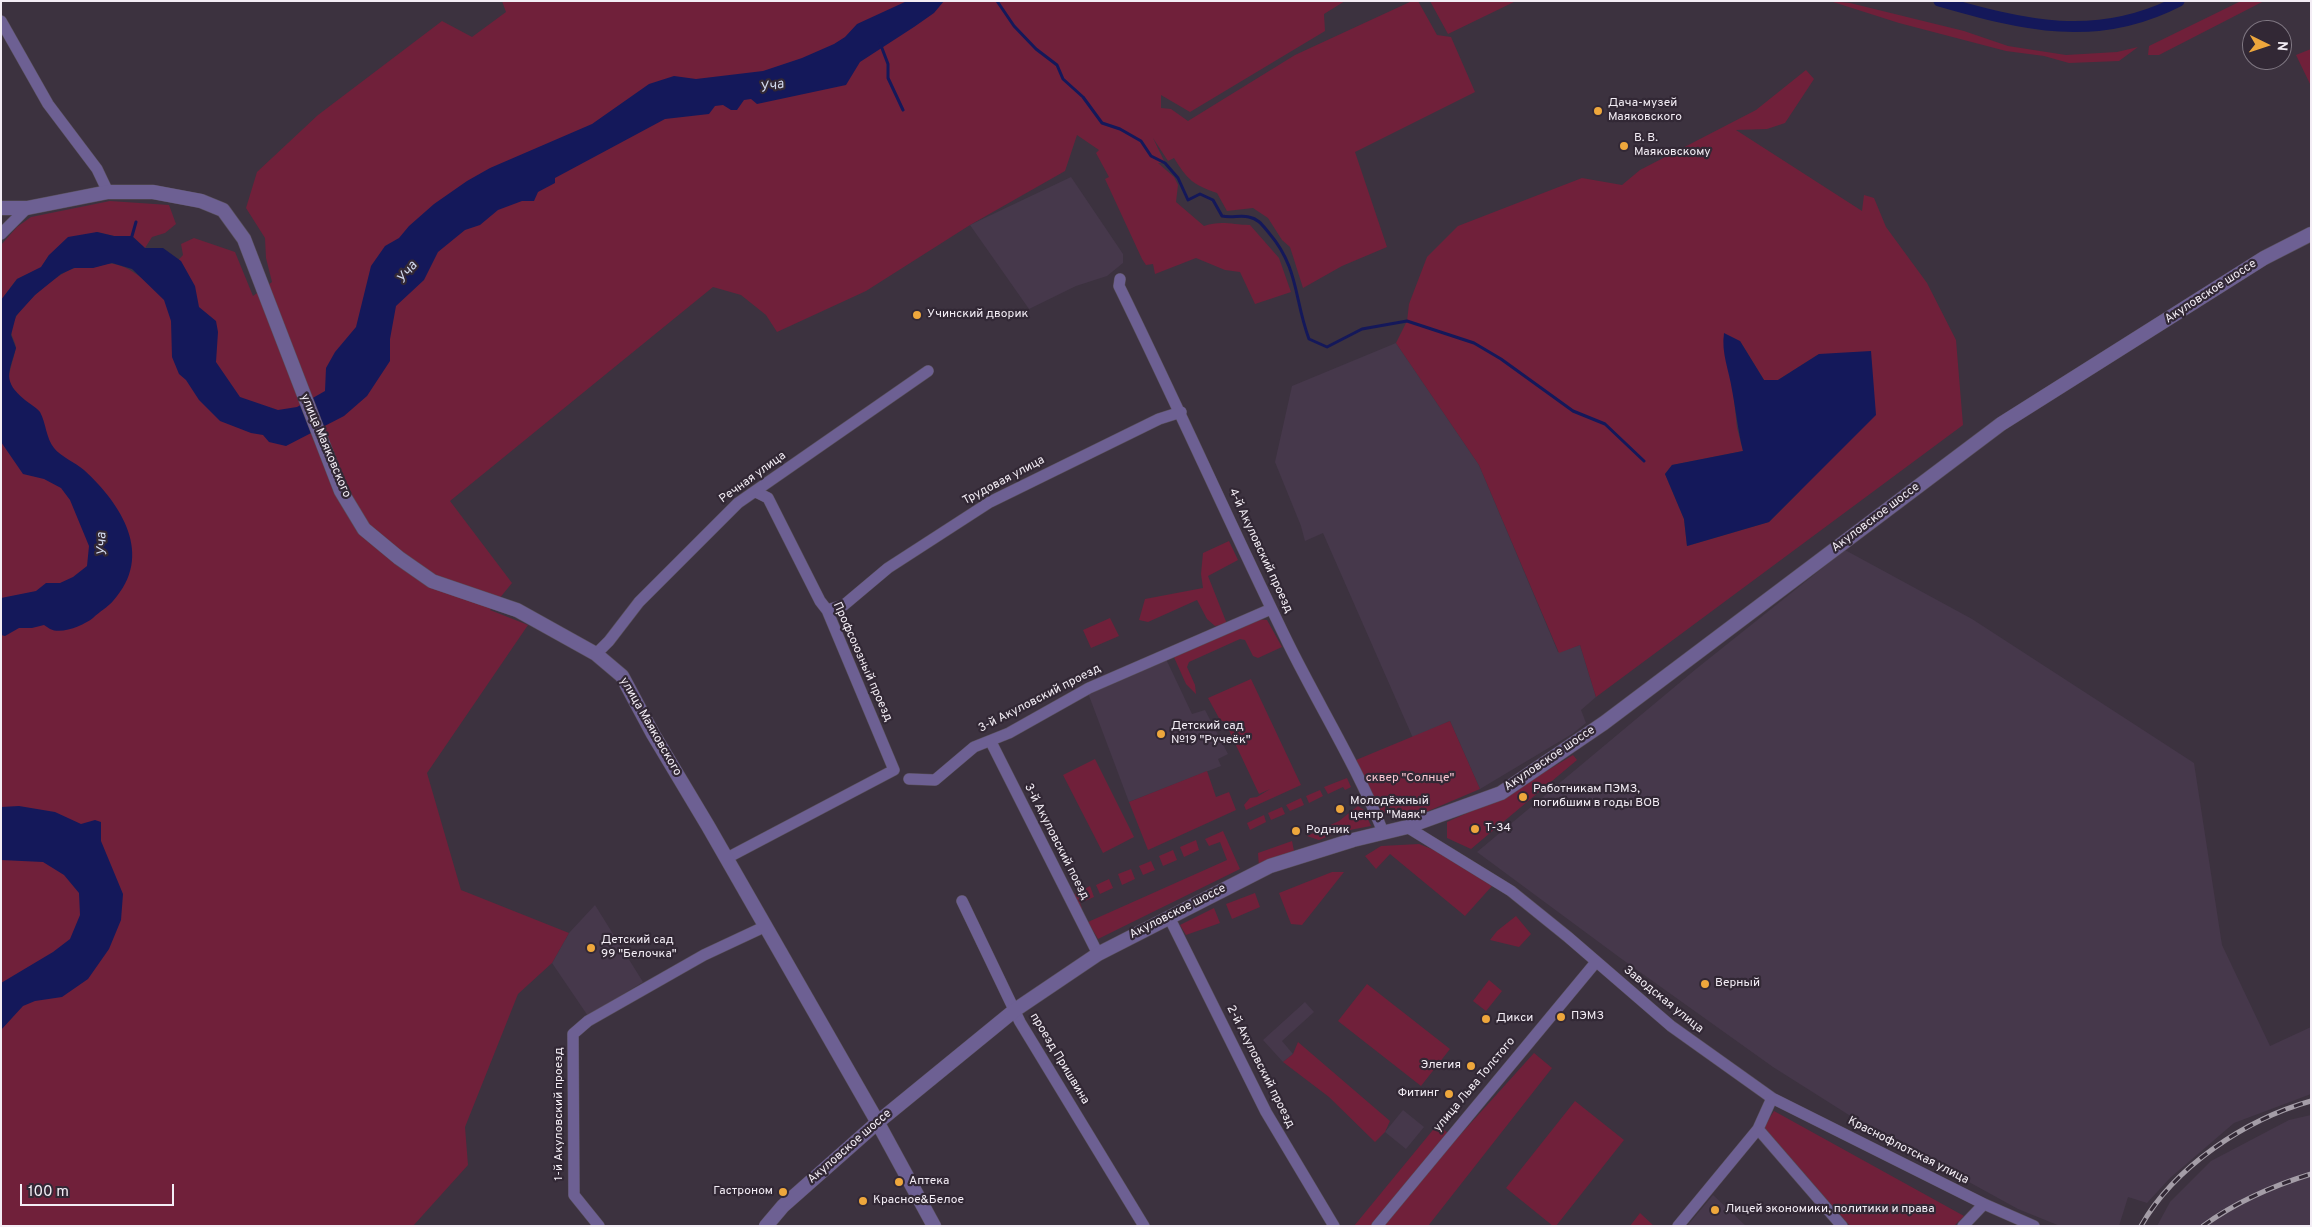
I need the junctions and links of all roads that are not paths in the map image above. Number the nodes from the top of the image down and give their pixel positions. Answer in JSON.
{"nodes":[{"id":1,"x":1,"y":21,"type":"edge"},
{"id":2,"x":108,"y":192,"type":"junction"},
{"id":3,"x":1,"y":208,"type":"edge"},
{"id":4,"x":26,"y":208,"type":"junction"},
{"id":5,"x":1,"y":234,"type":"edge"},
{"id":6,"x":2311,"y":234,"type":"edge"},
{"id":7,"x":1120,"y":279,"type":"dead end"},
{"id":8,"x":928,"y":371,"type":"dead end"},
{"id":9,"x":1181,"y":412,"type":"junction"},
{"id":10,"x":756,"y":492,"type":"junction"},
{"id":11,"x":1271,"y":609,"type":"junction"},
{"id":12,"x":827,"y":610,"type":"junction"},
{"id":13,"x":596,"y":654,"type":"junction"},
{"id":14,"x":991,"y":742,"type":"junction"},
{"id":15,"x":909,"y":779,"type":"dead end"},
{"id":16,"x":1407,"y":827,"type":"junction"},
{"id":17,"x":1383,"y":832,"type":"junction"},
{"id":18,"x":727,"y":858,"type":"junction"},
{"id":19,"x":962,"y":901,"type":"dead end"},
{"id":20,"x":1169,"y":917,"type":"junction"},
{"id":21,"x":766,"y":926,"type":"junction"},
{"id":22,"x":1098,"y":954,"type":"junction"},
{"id":23,"x":1596,"y":962,"type":"junction"},
{"id":24,"x":1015,"y":1010,"type":"junction"},
{"id":25,"x":1772,"y":1098,"type":"junction"},
{"id":26,"x":878,"y":1122,"type":"junction"},
{"id":27,"x":1758,"y":1129,"type":"junction"},
{"id":28,"x":1984,"y":1204,"type":"junction"},
{"id":29,"x":599,"y":1226,"type":"edge"},
{"id":30,"x":766,"y":1226,"type":"edge"},
{"id":31,"x":934,"y":1226,"type":"edge"},
{"id":32,"x":1144,"y":1226,"type":"edge"},
{"id":33,"x":1334,"y":1226,"type":"edge"},
{"id":34,"x":1377,"y":1226,"type":"edge"},
{"id":35,"x":1678,"y":1226,"type":"edge"},
{"id":36,"x":1842,"y":1226,"type":"edge"},
{"id":37,"x":1963,"y":1226,"type":"edge"},
{"id":38,"x":2034,"y":1226,"type":"edge"}],
"edges":[{"from":1,"to":2,"type":"street"},
{"from":2,"to":4,"type":"street","name":"улица Маяковского"},
{"from":2,"to":13,"type":"street","name":"улица Маяковского"},
{"from":3,"to":4,"type":"street","name":"улица Маяковского"},
{"from":4,"to":5,"type":"street"},
{"from":6,"to":16,"type":"street","name":"Акуловское шоссе"},
{"from":7,"to":9,"type":"street","name":"4-й Акуловский проезд"},
{"from":8,"to":10,"type":"street","name":"Речная улица"},
{"from":9,"to":11,"type":"street","name":"4-й Акуловский проезд"},
{"from":9,"to":12,"type":"street","name":"Трудовая улица"},
{"from":10,"to":12,"type":"street","name":"Профсоюзный проезд"},
{"from":10,"to":13,"type":"street","name":"Речная улица"},
{"from":11,"to":14,"type":"street","name":"3-й Акуловский проезд"},
{"from":11,"to":17,"type":"street","name":"4-й Акуловский проезд"},
{"from":12,"to":18,"type":"street","name":"Профсоюзный проезд"},
{"from":13,"to":18,"type":"street","name":"улица Маяковского"},
{"from":14,"to":15,"type":"street","name":"3-й Акуловский проезд"},
{"from":14,"to":22,"type":"street","name":"3-й Акуловский поезд"},
{"from":16,"to":17,"type":"street","name":"Акуловское шоссе"},
{"from":16,"to":23,"type":"street","name":"Заводская улица"},
{"from":17,"to":20,"type":"street","name":"Акуловское шоссе"},
{"from":18,"to":21,"type":"street","name":"улица Маяковского"},
{"from":19,"to":24,"type":"street","name":"проезд Пришвина"},
{"from":20,"to":22,"type":"street","name":"Акуловское шоссе"},
{"from":20,"to":33,"type":"street","name":"2-й Акуловский проезд"},
{"from":21,"to":26,"type":"street","name":"улица Маяковского"},
{"from":21,"to":29,"type":"street","name":"1-й Акуловский проезд"},
{"from":22,"to":24,"type":"street","name":"Акуловское шоссе"},
{"from":23,"to":25,"type":"street","name":"Заводская улица"},
{"from":23,"to":34,"type":"street","name":"улица Льва Толстого"},
{"from":24,"to":26,"type":"street","name":"Акуловское шоссе"},
{"from":24,"to":32,"type":"street","name":"проезд Пришвина"},
{"from":25,"to":27,"type":"street"},
{"from":25,"to":28,"type":"street","name":"Краснофлотская улица"},
{"from":26,"to":30,"type":"street","name":"Акуловское шоссе"},
{"from":26,"to":31,"type":"street","name":"улица Маяковского"},
{"from":27,"to":35,"type":"street"},
{"from":27,"to":36,"type":"street"},
{"from":28,"to":37,"type":"street"},
{"from":28,"to":38,"type":"street","name":"Краснофлотская улица"}]}
